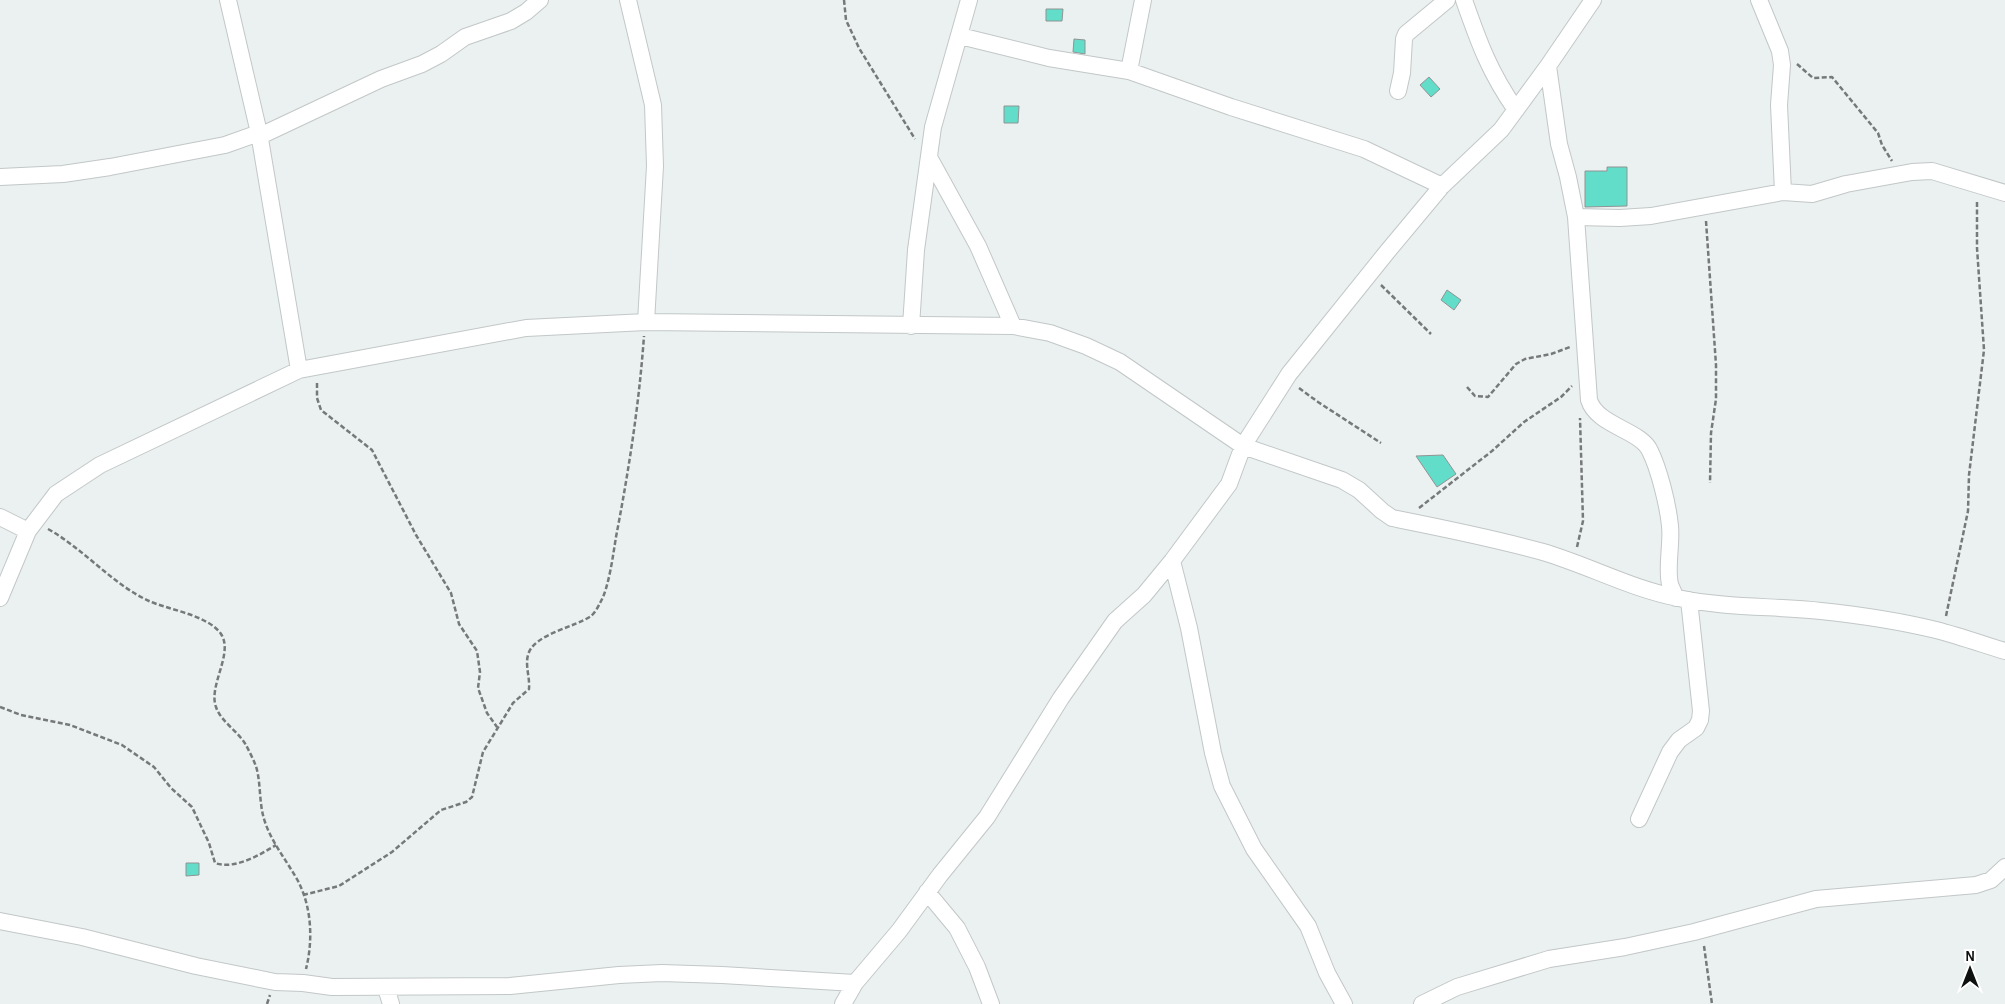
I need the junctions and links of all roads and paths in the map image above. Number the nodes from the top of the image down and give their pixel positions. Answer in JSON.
{"nodes":[{"id":1,"x":228,"y":0,"type":"edge"},
{"id":2,"x":540,"y":0,"type":"edge"},
{"id":3,"x":628,"y":0,"type":"edge"},
{"id":4,"x":844,"y":0,"type":"edge"},
{"id":5,"x":969,"y":0,"type":"edge"},
{"id":6,"x":1143,"y":0,"type":"edge"},
{"id":7,"x":1447,"y":0,"type":"edge"},
{"id":8,"x":1464,"y":0,"type":"edge"},
{"id":9,"x":1593,"y":0,"type":"edge"},
{"id":10,"x":1759,"y":0,"type":"edge"},
{"id":11,"x":960,"y":36,"type":"junction"},
{"id":12,"x":1793,"y":61,"type":"dead end"},
{"id":13,"x":1548,"y":66,"type":"junction"},
{"id":14,"x":1129,"y":72,"type":"junction"},
{"id":15,"x":1398,"y":92,"type":"dead end"},
{"id":16,"x":1516,"y":110,"type":"junction"},
{"id":17,"x":260,"y":135,"type":"junction"},
{"id":18,"x":930,"y":159,"type":"junction"},
{"id":19,"x":1912,"y":172,"type":"junction"},
{"id":20,"x":0,"y":177,"type":"edge"},
{"id":21,"x":1977,"y":185,"type":"junction"},
{"id":22,"x":1442,"y":186,"type":"junction"},
{"id":23,"x":1783,"y":192,"type":"junction"},
{"id":24,"x":2005,"y":193,"type":"edge"},
{"id":25,"x":1705,"y":207,"type":"junction"},
{"id":26,"x":1576,"y":217,"type":"junction"},
{"id":27,"x":1370,"y":273,"type":"junction"},
{"id":28,"x":646,"y":322,"type":"junction"},
{"id":29,"x":911,"y":326,"type":"junction"},
{"id":30,"x":1013,"y":326,"type":"junction"},
{"id":31,"x":1431,"y":334,"type":"dead end"},
{"id":32,"x":1585,"y":340,"type":"junction"},
{"id":33,"x":317,"y":366,"type":"junction"},
{"id":34,"x":299,"y":370,"type":"junction"},
{"id":35,"x":1586,"y":372,"type":"junction"},
{"id":36,"x":1286,"y":378,"type":"junction"},
{"id":37,"x":1467,"y":388,"type":"dead end"},
{"id":38,"x":1589,"y":399,"type":"junction"},
{"id":39,"x":1381,"y":443,"type":"dead end"},
{"id":40,"x":1243,"y":446,"type":"junction"},
{"id":41,"x":1710,"y":483,"type":"dead end"},
{"id":42,"x":0,"y":517,"type":"edge"},
{"id":43,"x":1404,"y":520,"type":"junction"},
{"id":44,"x":31,"y":526,"type":"junction"},
{"id":45,"x":1172,"y":561,"type":"junction"},
{"id":46,"x":1576,"y":563,"type":"junction"},
{"id":47,"x":0,"y":598,"type":"edge"},
{"id":48,"x":1683,"y":599,"type":"junction"},
{"id":49,"x":1941,"y":632,"type":"junction"},
{"id":50,"x":2005,"y":651,"type":"edge"},
{"id":51,"x":0,"y":707,"type":"edge"},
{"id":52,"x":498,"y":728,"type":"junction"},
{"id":53,"x":1639,"y":819,"type":"dead end"},
{"id":54,"x":276,"y":845,"type":"junction"},
{"id":55,"x":2005,"y":867,"type":"edge"},
{"id":56,"x":927,"y":892,"type":"junction"},
{"id":57,"x":303,"y":895,"type":"junction"},
{"id":58,"x":0,"y":921,"type":"edge"},
{"id":59,"x":1702,"y":930,"type":"junction"},
{"id":60,"x":303,"y":983,"type":"junction"},
{"id":61,"x":855,"y":983,"type":"junction"},
{"id":62,"x":386,"y":988,"type":"junction"},
{"id":63,"x":391,"y":1004,"type":"edge"},
{"id":64,"x":843,"y":1004,"type":"edge"},
{"id":65,"x":991,"y":1004,"type":"edge"},
{"id":66,"x":1344,"y":1004,"type":"edge"},
{"id":67,"x":1422,"y":1004,"type":"edge"},
{"id":68,"x":1712,"y":1004,"type":"edge"}],
"edges":[{"from":1,"to":17,"type":"street"},
{"from":2,"to":17,"type":"street"},
{"from":3,"to":28,"type":"street"},
{"from":4,"to":18,"type":"path"},
{"from":5,"to":11,"type":"street"},
{"from":6,"to":14,"type":"street"},
{"from":7,"to":15,"type":"street"},
{"from":8,"to":16,"type":"street"},
{"from":9,"to":13,"type":"street"},
{"from":10,"to":23,"type":"street"},
{"from":11,"to":14,"type":"street"},
{"from":11,"to":18,"type":"street"},
{"from":12,"to":19,"type":"path"},
{"from":13,"to":16,"type":"street"},
{"from":13,"to":26,"type":"street"},
{"from":14,"to":22,"type":"street"},
{"from":16,"to":22,"type":"street"},
{"from":17,"to":20,"type":"street"},
{"from":17,"to":34,"type":"street"},
{"from":18,"to":29,"type":"street"},
{"from":18,"to":30,"type":"street"},
{"from":19,"to":21,"type":"street"},
{"from":19,"to":23,"type":"street"},
{"from":21,"to":24,"type":"street"},
{"from":21,"to":49,"type":"path"},
{"from":22,"to":27,"type":"street"},
{"from":23,"to":25,"type":"street"},
{"from":25,"to":26,"type":"street"},
{"from":25,"to":41,"type":"path"},
{"from":26,"to":32,"type":"street"},
{"from":27,"to":31,"type":"path"},
{"from":27,"to":36,"type":"street"},
{"from":28,"to":29,"type":"street"},
{"from":28,"to":33,"type":"street"},
{"from":28,"to":52,"type":"path"},
{"from":29,"to":30,"type":"street"},
{"from":30,"to":40,"type":"street"},
{"from":32,"to":35,"type":"street"},
{"from":32,"to":37,"type":"path"},
{"from":33,"to":34,"type":"street"},
{"from":33,"to":52,"type":"path"},
{"from":34,"to":44,"type":"street"},
{"from":35,"to":38,"type":"street"},
{"from":35,"to":43,"type":"path"},
{"from":36,"to":39,"type":"path"},
{"from":36,"to":40,"type":"street"},
{"from":38,"to":46,"type":"path"},
{"from":38,"to":48,"type":"street"},
{"from":40,"to":43,"type":"street"},
{"from":40,"to":45,"type":"street"},
{"from":42,"to":44,"type":"street"},
{"from":43,"to":46,"type":"street"},
{"from":44,"to":47,"type":"street"},
{"from":44,"to":54,"type":"path"},
{"from":45,"to":56,"type":"street"},
{"from":45,"to":66,"type":"street"},
{"from":46,"to":48,"type":"street"},
{"from":48,"to":49,"type":"street"},
{"from":48,"to":53,"type":"street"},
{"from":49,"to":50,"type":"street"},
{"from":51,"to":54,"type":"path"},
{"from":52,"to":57,"type":"path"},
{"from":54,"to":57,"type":"path"},
{"from":55,"to":59,"type":"street"},
{"from":56,"to":61,"type":"street"},
{"from":56,"to":65,"type":"street"},
{"from":57,"to":60,"type":"path"},
{"from":58,"to":60,"type":"street"},
{"from":59,"to":67,"type":"street"},
{"from":59,"to":68,"type":"path"},
{"from":60,"to":62,"type":"street"},
{"from":61,"to":62,"type":"street"},
{"from":61,"to":64,"type":"street"},
{"from":62,"to":63,"type":"street"}]}
